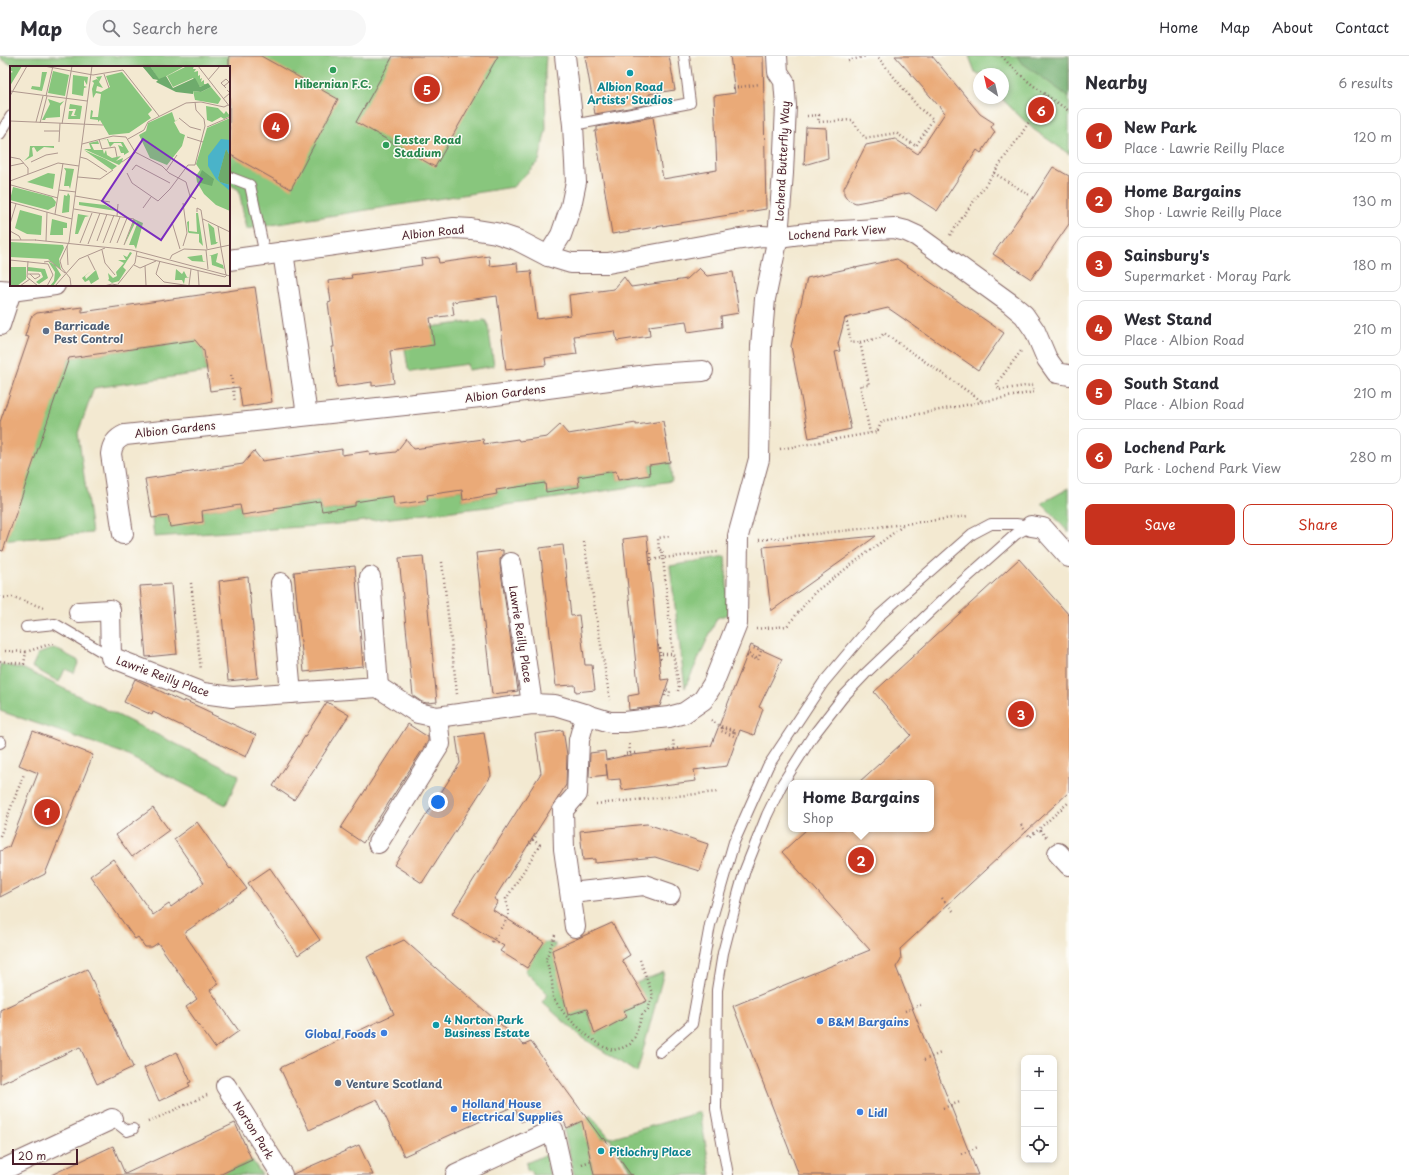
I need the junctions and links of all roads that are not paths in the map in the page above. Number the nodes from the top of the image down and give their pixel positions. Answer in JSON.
{"nodes":[{"id":1,"x":565,"y":56,"type":"edge"},
{"id":2,"x":684,"y":56,"type":"edge"},
{"id":3,"x":777,"y":56,"type":"edge"},
{"id":4,"x":10,"y":118,"type":"edge"},
{"id":5,"x":573,"y":125,"type":"junction"},
{"id":6,"x":0,"y":134,"type":"edge"},
{"id":7,"x":230,"y":177,"type":"edge"},
{"id":8,"x":778,"y":237,"type":"junction"},
{"id":9,"x":274,"y":254,"type":"junction"},
{"id":10,"x":548,"y":256,"type":"junction"},
{"id":11,"x":230,"y":260,"type":"edge"},
{"id":12,"x":47,"y":286,"type":"edge"},
{"id":13,"x":6,"y":291,"type":"edge"},
{"id":14,"x":0,"y":325,"type":"edge"},
{"id":15,"x":703,"y":371,"type":"dead end"},
{"id":16,"x":1069,"y":375,"type":"edge"},
{"id":17,"x":307,"y":415,"type":"junction"},
{"id":18,"x":1031,"y":526,"type":"junction"},
{"id":19,"x":123,"y":534,"type":"dead end"},
{"id":20,"x":1069,"y":557,"type":"edge"},
{"id":21,"x":510,"y":563,"type":"dead end"},
{"id":22,"x":370,"y":577,"type":"dead end"},
{"id":23,"x":281,"y":583,"type":"dead end"},
{"id":24,"x":79,"y":612,"type":"dead end"},
{"id":25,"x":26,"y":627,"type":"dead end"},
{"id":26,"x":111,"y":657,"type":"junction"},
{"id":27,"x":378,"y":687,"type":"junction"},
{"id":28,"x":292,"y":693,"type":"junction"},
{"id":29,"x":532,"y":704,"type":"junction"},
{"id":30,"x":586,"y":714,"type":"junction"},
{"id":31,"x":437,"y":717,"type":"junction"},
{"id":32,"x":378,"y":843,"type":"dead end"},
{"id":33,"x":571,"y":893,"type":"junction"},
{"id":34,"x":670,"y":894,"type":"dead end"},
{"id":35,"x":574,"y":922,"type":"road end"},
{"id":36,"x":660,"y":1052,"type":"dead end"},
{"id":37,"x":226,"y":1086,"type":"road end"},
{"id":38,"x":112,"y":1119,"type":"joint"},
{"id":39,"x":133,"y":1129,"type":"road end"},
{"id":40,"x":0,"y":1171,"type":"edge"},
{"id":41,"x":282,"y":1175,"type":"edge"},
{"id":42,"x":458,"y":1175,"type":"edge"},
{"id":43,"x":563,"y":1175,"type":"edge"},
{"id":44,"x":728,"y":1175,"type":"edge"}],
"edges":[{"from":1,"to":5,"type":"street"},
{"from":2,"to":5,"type":"lane"},
{"from":3,"to":8,"type":"street","name":"Lochend Butterfly Way"},
{"from":4,"to":6,"type":"lane"},
{"from":5,"to":10,"type":"street"},
{"from":7,"to":9,"type":"lane"},
{"from":8,"to":10,"type":"street","name":"Lochend Park View"},
{"from":8,"to":16,"type":"street","name":"Lochend Park View"},
{"from":8,"to":30,"type":"street","name":"Lochend Butterfly Way"},
{"from":9,"to":10,"type":"street","name":"Albion Road"},
{"from":9,"to":11,"type":"street","name":"Albion Road"},
{"from":9,"to":17,"type":"street"},
{"from":12,"to":13,"type":"street"},
{"from":13,"to":14,"type":"street"},
{"from":15,"to":17,"type":"street","name":"Albion Gardens"},
{"from":17,"to":19,"type":"street","name":"Albion Gardens"},
{"from":18,"to":20,"type":"street"},
{"from":18,"to":36,"type":"lane"},
{"from":18,"to":44,"type":"lane"},
{"from":21,"to":29,"type":"street","name":"Lawrie Reilly Place"},
{"from":22,"to":27,"type":"street"},
{"from":23,"to":28,"type":"street"},
{"from":24,"to":26,"type":"street","name":"Lawrie Reilly Place"},
{"from":25,"to":26,"type":"lane"},
{"from":26,"to":28,"type":"street","name":"Lawrie Reilly Place"},
{"from":27,"to":28,"type":"street","name":"Lawrie Reilly Place"},
{"from":27,"to":31,"type":"street"},
{"from":29,"to":30,"type":"street"},
{"from":29,"to":31,"type":"street"},
{"from":30,"to":33,"type":"street"},
{"from":31,"to":32,"type":"street"},
{"from":33,"to":34,"type":"street"},
{"from":33,"to":35,"type":"street"},
{"from":37,"to":41,"type":"street","name":"Norton Park"},
{"from":38,"to":39,"type":"lane"},
{"from":38,"to":40,"type":"street"},
{"from":42,"to":43,"type":"street"}]}
